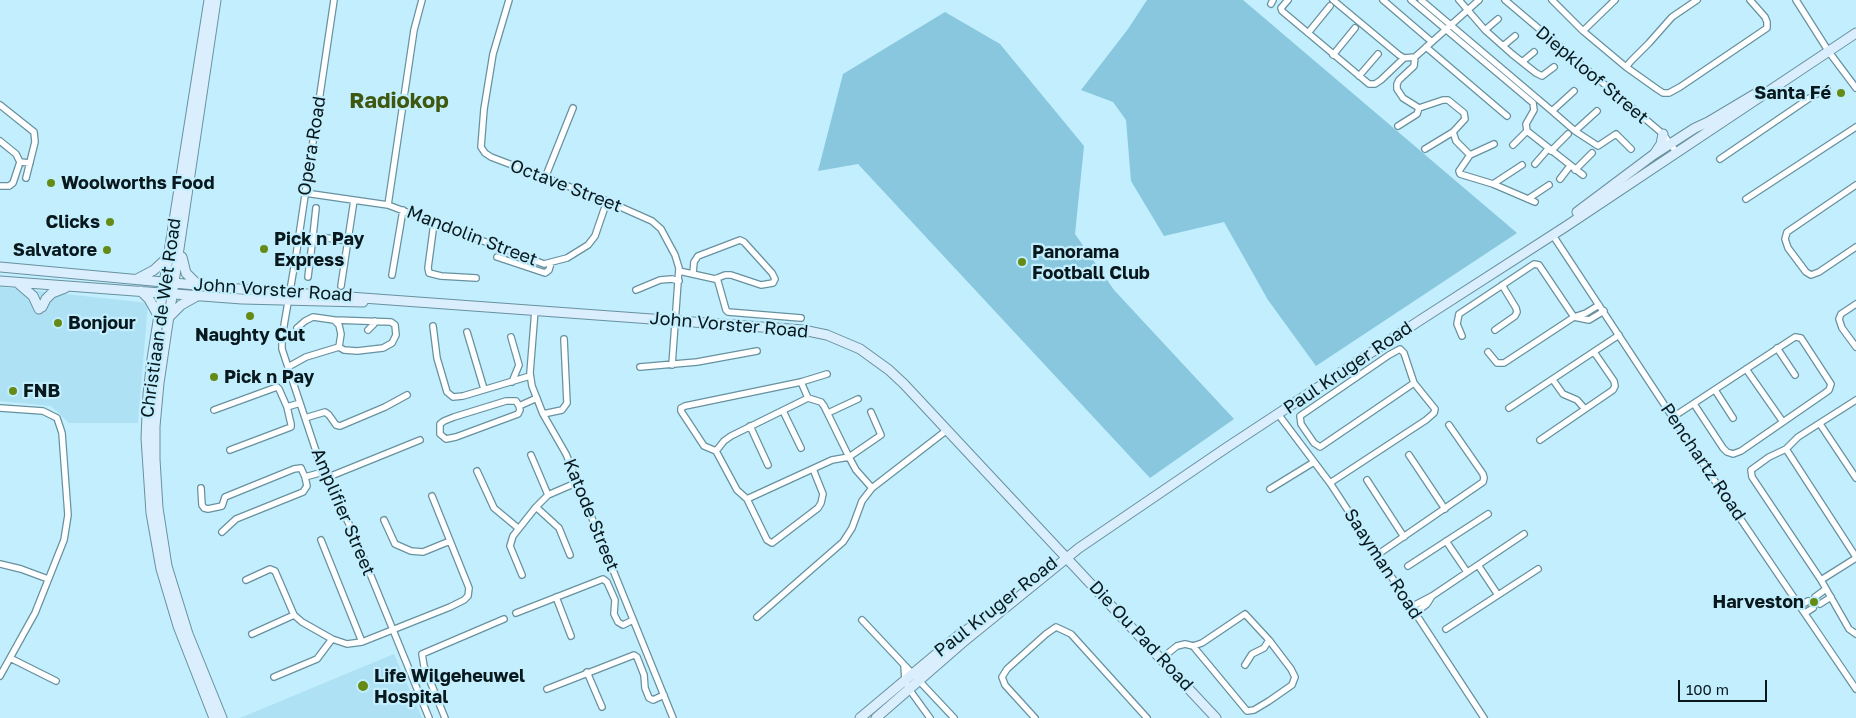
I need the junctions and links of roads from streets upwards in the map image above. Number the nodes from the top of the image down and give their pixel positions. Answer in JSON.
{"nodes":[{"id":1,"x":209,"y":0,"type":"edge"},
{"id":2,"x":216,"y":0,"type":"edge"},
{"id":3,"x":334,"y":0,"type":"edge"},
{"id":4,"x":422,"y":0,"type":"edge"},
{"id":5,"x":510,"y":0,"type":"edge"},
{"id":6,"x":1288,"y":0,"type":"edge"},
{"id":7,"x":1333,"y":0,"type":"edge"},
{"id":8,"x":1383,"y":0,"type":"edge"},
{"id":9,"x":1410,"y":0,"type":"edge"},
{"id":10,"x":1421,"y":0,"type":"edge"},
{"id":11,"x":1459,"y":0,"type":"edge"},
{"id":12,"x":1480,"y":0,"type":"edge"},
{"id":13,"x":1504,"y":0,"type":"edge"},
{"id":14,"x":1552,"y":0,"type":"edge"},
{"id":15,"x":1615,"y":0,"type":"edge"},
{"id":16,"x":1697,"y":0,"type":"edge"},
{"id":17,"x":1750,"y":0,"type":"edge"},
{"id":18,"x":1796,"y":0,"type":"edge"},
{"id":19,"x":1330,"y":6,"type":"dead end"},
{"id":20,"x":1468,"y":11,"type":"junction"},
{"id":21,"x":1498,"y":19,"type":"dead end"},
{"id":22,"x":1451,"y":25,"type":"junction"},
{"id":23,"x":1856,"y":27,"type":"edge"},
{"id":24,"x":1355,"y":28,"type":"dead end"},
{"id":25,"x":1446,"y":30,"type":"junction"},
{"id":26,"x":1485,"y":30,"type":"junction"},
{"id":27,"x":1584,"y":31,"type":"junction"},
{"id":28,"x":1856,"y":32,"type":"edge"},
{"id":29,"x":1308,"y":33,"type":"junction"},
{"id":30,"x":1515,"y":36,"type":"dead end"},
{"id":31,"x":1432,"y":42,"type":"junction"},
{"id":32,"x":1503,"y":46,"type":"junction"},
{"id":33,"x":1426,"y":47,"type":"junction"},
{"id":34,"x":1827,"y":50,"type":"junction"},
{"id":35,"x":1534,"y":52,"type":"dead end"},
{"id":36,"x":1378,"y":54,"type":"dead end"},
{"id":37,"x":1333,"y":55,"type":"junction"},
{"id":38,"x":1415,"y":57,"type":"junction"},
{"id":39,"x":1404,"y":58,"type":"junction"},
{"id":40,"x":1522,"y":62,"type":"junction"},
{"id":41,"x":1554,"y":67,"type":"dead end"},
{"id":42,"x":1626,"y":67,"type":"junction"},
{"id":43,"x":1358,"y":76,"type":"junction"},
{"id":44,"x":1827,"y":88,"type":"dead end"},
{"id":45,"x":1856,"y":88,"type":"edge"},
{"id":46,"x":1574,"y":91,"type":"dead end"},
{"id":47,"x":0,"y":105,"type":"edge"},
{"id":48,"x":573,"y":108,"type":"dead end"},
{"id":49,"x":1419,"y":108,"type":"junction"},
{"id":50,"x":1552,"y":111,"type":"junction"},
{"id":51,"x":1597,"y":112,"type":"dead end"},
{"id":52,"x":1507,"y":116,"type":"dead end"},
{"id":53,"x":1398,"y":126,"type":"dead end"},
{"id":54,"x":1856,"y":127,"type":"edge"},
{"id":55,"x":1527,"y":131,"type":"junction"},
{"id":56,"x":1575,"y":131,"type":"junction"},
{"id":57,"x":1454,"y":132,"type":"junction"},
{"id":58,"x":1568,"y":134,"type":"dead end"},
{"id":59,"x":1663,"y":134,"type":"junction"},
{"id":60,"x":0,"y":141,"type":"edge"},
{"id":61,"x":1494,"y":144,"type":"dead end"},
{"id":62,"x":1513,"y":144,"type":"dead end"},
{"id":63,"x":1671,"y":144,"type":"junction"},
{"id":64,"x":1425,"y":149,"type":"dead end"},
{"id":65,"x":1631,"y":149,"type":"dead end"},
{"id":66,"x":1550,"y":150,"type":"junction"},
{"id":67,"x":1592,"y":153,"type":"dead end"},
{"id":68,"x":1677,"y":153,"type":"junction"},
{"id":69,"x":1470,"y":155,"type":"junction"},
{"id":70,"x":1653,"y":155,"type":"junction"},
{"id":71,"x":1720,"y":159,"type":"dead end"},
{"id":72,"x":20,"y":162,"type":"junction"},
{"id":73,"x":30,"y":163,"type":"junction"},
{"id":74,"x":1535,"y":164,"type":"dead end"},
{"id":75,"x":1522,"y":165,"type":"dead end"},
{"id":76,"x":1570,"y":166,"type":"junction"},
{"id":77,"x":1576,"y":170,"type":"junction"},
{"id":78,"x":1583,"y":175,"type":"dead end"},
{"id":79,"x":26,"y":178,"type":"dead end"},
{"id":80,"x":545,"y":178,"type":"junction"},
{"id":81,"x":1560,"y":179,"type":"dead end"},
{"id":82,"x":1493,"y":184,"type":"junction"},
{"id":83,"x":1549,"y":185,"type":"dead end"},
{"id":84,"x":1856,"y":185,"type":"edge"},
{"id":85,"x":0,"y":186,"type":"edge"},
{"id":86,"x":305,"y":194,"type":"junction"},
{"id":87,"x":1528,"y":199,"type":"junction"},
{"id":88,"x":354,"y":200,"type":"junction"},
{"id":89,"x":1746,"y":200,"type":"dead end"},
{"id":90,"x":607,"y":201,"type":"junction"},
{"id":91,"x":1535,"y":202,"type":"dead end"},
{"id":92,"x":388,"y":205,"type":"junction"},
{"id":93,"x":316,"y":208,"type":"dead end"},
{"id":94,"x":403,"y":210,"type":"junction"},
{"id":95,"x":434,"y":222,"type":"junction"},
{"id":96,"x":1555,"y":233,"type":"junction"},
{"id":97,"x":313,"y":236,"type":"junction"},
{"id":98,"x":348,"y":241,"type":"junction"},
{"id":99,"x":180,"y":244,"type":"junction"},
{"id":100,"x":1856,"y":247,"type":"edge"},
{"id":101,"x":168,"y":257,"type":"junction"},
{"id":102,"x":496,"y":257,"type":"dead end"},
{"id":103,"x":551,"y":263,"type":"junction"},
{"id":104,"x":0,"y":267,"type":"edge"},
{"id":105,"x":679,"y":271,"type":"junction"},
{"id":106,"x":693,"y":273,"type":"junction"},
{"id":107,"x":392,"y":275,"type":"dead end"},
{"id":108,"x":308,"y":277,"type":"dead end"},
{"id":109,"x":476,"y":278,"type":"dead end"},
{"id":110,"x":717,"y":278,"type":"junction"},
{"id":111,"x":137,"y":280,"type":"junction"},
{"id":112,"x":0,"y":281,"type":"edge"},
{"id":113,"x":679,"y":281,"type":"junction"},
{"id":114,"x":18,"y":282,"type":"junction"},
{"id":115,"x":164,"y":282,"type":"junction"},
{"id":116,"x":174,"y":283,"type":"junction"},
{"id":117,"x":198,"y":285,"type":"junction"},
{"id":118,"x":1502,"y":285,"type":"junction"},
{"id":119,"x":75,"y":286,"type":"junction"},
{"id":120,"x":341,"y":286,"type":"dead end"},
{"id":121,"x":636,"y":290,"type":"dead end"},
{"id":122,"x":141,"y":291,"type":"junction"},
{"id":123,"x":168,"y":293,"type":"junction"},
{"id":124,"x":197,"y":296,"type":"junction"},
{"id":125,"x":288,"y":296,"type":"junction"},
{"id":126,"x":1856,"y":304,"type":"edge"},
{"id":127,"x":1599,"y":305,"type":"junction"},
{"id":128,"x":535,"y":310,"type":"junction"},
{"id":129,"x":1604,"y":311,"type":"junction"},
{"id":130,"x":159,"y":316,"type":"junction"},
{"id":131,"x":169,"y":317,"type":"junction"},
{"id":132,"x":1574,"y":317,"type":"junction"},
{"id":133,"x":801,"y":318,"type":"dead end"},
{"id":134,"x":334,"y":320,"type":"junction"},
{"id":135,"x":675,"y":320,"type":"junction"},
{"id":136,"x":375,"y":321,"type":"junction"},
{"id":137,"x":433,"y":326,"type":"dead end"},
{"id":138,"x":298,"y":328,"type":"dead end"},
{"id":139,"x":368,"y":330,"type":"dead end"},
{"id":140,"x":1495,"y":330,"type":"dead end"},
{"id":141,"x":468,"y":332,"type":"dead end"},
{"id":142,"x":1619,"y":335,"type":"junction"},
{"id":143,"x":511,"y":336,"type":"dead end"},
{"id":144,"x":1462,"y":336,"type":"dead end"},
{"id":145,"x":564,"y":339,"type":"dead end"},
{"id":146,"x":339,"y":347,"type":"junction"},
{"id":147,"x":1856,"y":347,"type":"edge"},
{"id":148,"x":1777,"y":348,"type":"junction"},
{"id":149,"x":757,"y":351,"type":"dead end"},
{"id":150,"x":1488,"y":352,"type":"dead end"},
{"id":151,"x":1594,"y":352,"type":"junction"},
{"id":152,"x":672,"y":365,"type":"junction"},
{"id":153,"x":640,"y":367,"type":"dead end"},
{"id":154,"x":288,"y":368,"type":"junction"},
{"id":155,"x":1746,"y":369,"type":"junction"},
{"id":156,"x":827,"y":374,"type":"dead end"},
{"id":157,"x":1795,"y":375,"type":"dead end"},
{"id":158,"x":530,"y":376,"type":"junction"},
{"id":159,"x":1553,"y":380,"type":"junction"},
{"id":160,"x":512,"y":382,"type":"junction"},
{"id":161,"x":801,"y":382,"type":"junction"},
{"id":162,"x":1414,"y":384,"type":"junction"},
{"id":163,"x":484,"y":389,"type":"junction"},
{"id":164,"x":1715,"y":390,"type":"junction"},
{"id":165,"x":407,"y":395,"type":"dead end"},
{"id":166,"x":537,"y":398,"type":"junction"},
{"id":167,"x":808,"y":398,"type":"junction"},
{"id":168,"x":858,"y":399,"type":"dead end"},
{"id":169,"x":1856,"y":400,"type":"edge"},
{"id":170,"x":300,"y":403,"type":"junction"},
{"id":171,"x":1694,"y":404,"type":"junction"},
{"id":172,"x":519,"y":406,"type":"junction"},
{"id":173,"x":0,"y":408,"type":"edge"},
{"id":174,"x":287,"y":408,"type":"junction"},
{"id":175,"x":1509,"y":408,"type":"dead end"},
{"id":176,"x":1586,"y":409,"type":"junction"},
{"id":177,"x":214,"y":410,"type":"dead end"},
{"id":178,"x":783,"y":410,"type":"junction"},
{"id":179,"x":871,"y":412,"type":"dead end"},
{"id":180,"x":828,"y":413,"type":"junction"},
{"id":181,"x":544,"y":414,"type":"junction"},
{"id":182,"x":1278,"y":414,"type":"junction"},
{"id":183,"x":1673,"y":417,"type":"junction"},
{"id":184,"x":305,"y":418,"type":"junction"},
{"id":185,"x":1733,"y":418,"type":"dead end"},
{"id":186,"x":1783,"y":422,"type":"junction"},
{"id":187,"x":1820,"y":424,"type":"junction"},
{"id":188,"x":1449,"y":425,"type":"dead end"},
{"id":189,"x":750,"y":426,"type":"junction"},
{"id":190,"x":947,"y":430,"type":"junction"},
{"id":191,"x":420,"y":440,"type":"dead end"},
{"id":192,"x":1540,"y":440,"type":"dead end"},
{"id":193,"x":801,"y":448,"type":"dead end"},
{"id":194,"x":1786,"y":449,"type":"junction"},
{"id":195,"x":230,"y":450,"type":"dead end"},
{"id":196,"x":716,"y":451,"type":"junction"},
{"id":197,"x":1409,"y":455,"type":"dead end"},
{"id":198,"x":531,"y":456,"type":"dead end"},
{"id":199,"x":849,"y":456,"type":"junction"},
{"id":200,"x":1314,"y":462,"type":"junction"},
{"id":201,"x":768,"y":465,"type":"dead end"},
{"id":202,"x":813,"y":469,"type":"junction"},
{"id":203,"x":477,"y":471,"type":"dead end"},
{"id":204,"x":323,"y":472,"type":"junction"},
{"id":205,"x":305,"y":477,"type":"junction"},
{"id":206,"x":326,"y":478,"type":"junction"},
{"id":207,"x":1856,"y":478,"type":"edge"},
{"id":208,"x":1367,"y":480,"type":"dead end"},
{"id":209,"x":578,"y":482,"type":"junction"},
{"id":210,"x":1330,"y":483,"type":"junction"},
{"id":211,"x":201,"y":488,"type":"dead end"},
{"id":212,"x":872,"y":488,"type":"junction"},
{"id":213,"x":1270,"y":489,"type":"dead end"},
{"id":214,"x":548,"y":495,"type":"junction"},
{"id":215,"x":432,"y":496,"type":"dead end"},
{"id":216,"x":747,"y":499,"type":"junction"},
{"id":217,"x":536,"y":507,"type":"junction"},
{"id":218,"x":1445,"y":509,"type":"junction"},
{"id":219,"x":1488,"y":514,"type":"dead end"},
{"id":220,"x":384,"y":520,"type":"dead end"},
{"id":221,"x":518,"y":528,"type":"junction"},
{"id":222,"x":222,"y":532,"type":"dead end"},
{"id":223,"x":1524,"y":534,"type":"dead end"},
{"id":224,"x":1404,"y":537,"type":"junction"},
{"id":225,"x":320,"y":540,"type":"dead end"},
{"id":226,"x":1446,"y":540,"type":"junction"},
{"id":227,"x":450,"y":541,"type":"junction"},
{"id":228,"x":570,"y":555,"type":"dead end"},
{"id":229,"x":1066,"y":555,"type":"junction"},
{"id":230,"x":1377,"y":555,"type":"junction"},
{"id":231,"x":1856,"y":557,"type":"edge"},
{"id":232,"x":0,"y":564,"type":"edge"},
{"id":233,"x":1478,"y":565,"type":"junction"},
{"id":234,"x":1408,"y":566,"type":"dead end"},
{"id":235,"x":1538,"y":569,"type":"dead end"},
{"id":236,"x":1467,"y":572,"type":"junction"},
{"id":237,"x":522,"y":575,"type":"dead end"},
{"id":238,"x":48,"y":578,"type":"junction"},
{"id":239,"x":246,"y":580,"type":"dead end"},
{"id":240,"x":1821,"y":580,"type":"junction"},
{"id":241,"x":1826,"y":589,"type":"junction"},
{"id":242,"x":1498,"y":594,"type":"junction"},
{"id":243,"x":556,"y":597,"type":"junction"},
{"id":244,"x":1815,"y":597,"type":"dead end"},
{"id":245,"x":1831,"y":597,"type":"junction"},
{"id":246,"x":1808,"y":601,"type":"dead end"},
{"id":247,"x":1820,"y":604,"type":"dead end"},
{"id":248,"x":1800,"y":606,"type":"junction"},
{"id":249,"x":1813,"y":608,"type":"dead end"},
{"id":250,"x":1413,"y":610,"type":"junction"},
{"id":251,"x":1805,"y":613,"type":"junction"},
{"id":252,"x":516,"y":614,"type":"dead end"},
{"id":253,"x":294,"y":615,"type":"junction"},
{"id":254,"x":757,"y":617,"type":"dead end"},
{"id":255,"x":504,"y":619,"type":"dead end"},
{"id":256,"x":633,"y":620,"type":"junction"},
{"id":257,"x":862,"y":620,"type":"dead end"},
{"id":258,"x":1446,"y":629,"type":"dead end"},
{"id":259,"x":393,"y":630,"type":"junction"},
{"id":260,"x":252,"y":634,"type":"dead end"},
{"id":261,"x":1856,"y":634,"type":"edge"},
{"id":262,"x":571,"y":636,"type":"dead end"},
{"id":263,"x":332,"y":639,"type":"junction"},
{"id":264,"x":1270,"y":640,"type":"junction"},
{"id":265,"x":362,"y":642,"type":"junction"},
{"id":266,"x":1192,"y":646,"type":"junction"},
{"id":267,"x":10,"y":658,"type":"junction"},
{"id":268,"x":1162,"y":658,"type":"junction"},
{"id":269,"x":1245,"y":665,"type":"dead end"},
{"id":270,"x":904,"y":666,"type":"junction"},
{"id":271,"x":587,"y":672,"type":"junction"},
{"id":272,"x":0,"y":676,"type":"edge"},
{"id":273,"x":916,"y":676,"type":"junction"},
{"id":274,"x":274,"y":677,"type":"dead end"},
{"id":275,"x":56,"y":682,"type":"dead end"},
{"id":276,"x":907,"y":684,"type":"junction"},
{"id":277,"x":547,"y":689,"type":"dead end"},
{"id":278,"x":1856,"y":690,"type":"edge"},
{"id":279,"x":664,"y":695,"type":"junction"},
{"id":280,"x":602,"y":707,"type":"dead end"},
{"id":281,"x":214,"y":718,"type":"edge"},
{"id":282,"x":222,"y":718,"type":"edge"},
{"id":283,"x":429,"y":718,"type":"edge"},
{"id":284,"x":445,"y":718,"type":"edge"},
{"id":285,"x":673,"y":718,"type":"edge"},
{"id":286,"x":860,"y":718,"type":"edge"},
{"id":287,"x":876,"y":718,"type":"edge"},
{"id":288,"x":930,"y":718,"type":"edge"},
{"id":289,"x":954,"y":718,"type":"edge"},
{"id":290,"x":1035,"y":718,"type":"edge"},
{"id":291,"x":1147,"y":718,"type":"edge"},
{"id":292,"x":1216,"y":718,"type":"edge"},
{"id":293,"x":1484,"y":718,"type":"edge"}],
"edges":[{"from":1,"to":101,"type":"street","name":"Christiaan de Wet Road"},
{"from":2,"to":99,"type":"street","name":"Christiaan de Wet Road"},
{"from":3,"to":86,"type":"street","name":"Opera Road"},
{"from":4,"to":92,"type":"street"},
{"from":5,"to":80,"type":"street","name":"Octave Street"},
{"from":6,"to":29,"type":"street"},
{"from":7,"to":39,"type":"street"},
{"from":8,"to":31,"type":"street"},
{"from":9,"to":25,"type":"street"},
{"from":10,"to":22,"type":"street"},
{"from":11,"to":20,"type":"street"},
{"from":12,"to":20,"type":"street"},
{"from":13,"to":59,"type":"street","name":"Diepkloof Street"},
{"from":14,"to":27,"type":"street"},
{"from":15,"to":27,"type":"street"},
{"from":16,"to":42,"type":"street"},
{"from":17,"to":42,"type":"street"},
{"from":18,"to":34,"type":"street"},
{"from":19,"to":29,"type":"street"},
{"from":20,"to":22,"type":"street"},
{"from":20,"to":26,"type":"street"},
{"from":21,"to":26,"type":"street"},
{"from":22,"to":25,"type":"street"},
{"from":22,"to":50,"type":"street"},
{"from":23,"to":34,"type":"street","name":"Paul Kruger Road"},
{"from":24,"to":37,"type":"street"},
{"from":25,"to":31,"type":"street"},
{"from":25,"to":55,"type":"street"},
{"from":26,"to":32,"type":"street"},
{"from":27,"to":42,"type":"street"},
{"from":28,"to":34,"type":"street","name":"Paul Kruger Road"},
{"from":29,"to":37,"type":"street"},
{"from":30,"to":32,"type":"street"},
{"from":31,"to":33,"type":"street"},
{"from":32,"to":40,"type":"street"},
{"from":33,"to":38,"type":"street"},
{"from":33,"to":52,"type":"street"},
{"from":34,"to":45,"type":"street"},
{"from":34,"to":63,"type":"street","name":"Paul Kruger Road"},
{"from":34,"to":68,"type":"street","name":"Paul Kruger Road"},
{"from":35,"to":40,"type":"street"},
{"from":36,"to":43,"type":"street"},
{"from":37,"to":43,"type":"street"},
{"from":38,"to":39,"type":"street"},
{"from":38,"to":49,"type":"street"},
{"from":39,"to":43,"type":"street"},
{"from":40,"to":41,"type":"street"},
{"from":44,"to":71,"type":"street"},
{"from":46,"to":50,"type":"street"},
{"from":47,"to":73,"type":"street"},
{"from":48,"to":80,"type":"street"},
{"from":49,"to":53,"type":"street"},
{"from":49,"to":57,"type":"street"},
{"from":50,"to":56,"type":"street"},
{"from":51,"to":56,"type":"street"},
{"from":54,"to":89,"type":"street"},
{"from":55,"to":62,"type":"street"},
{"from":55,"to":66,"type":"street"},
{"from":56,"to":65,"type":"street"},
{"from":57,"to":64,"type":"street"},
{"from":57,"to":69,"type":"street"},
{"from":58,"to":66,"type":"street"},
{"from":59,"to":63,"type":"street","name":"Diepkloof Street"},
{"from":59,"to":70,"type":"street"},
{"from":60,"to":72,"type":"street"},
{"from":61,"to":69,"type":"street"},
{"from":63,"to":68,"type":"street","name":"Diepkloof Street"},
{"from":63,"to":70,"type":"street","name":"Paul Kruger Road"},
{"from":66,"to":74,"type":"street"},
{"from":66,"to":76,"type":"street"},
{"from":67,"to":77,"type":"street"},
{"from":68,"to":96,"type":"street","name":"Paul Kruger Road"},
{"from":69,"to":82,"type":"street"},
{"from":70,"to":96,"type":"street","name":"Paul Kruger Road"},
{"from":72,"to":73,"type":"street"},
{"from":72,"to":85,"type":"street"},
{"from":73,"to":79,"type":"street"},
{"from":75,"to":82,"type":"street"},
{"from":76,"to":77,"type":"street"},
{"from":76,"to":81,"type":"street"},
{"from":77,"to":78,"type":"street"},
{"from":80,"to":90,"type":"street","name":"Octave Street"},
{"from":82,"to":87,"type":"street"},
{"from":83,"to":87,"type":"street"},
{"from":84,"to":100,"type":"street"},
{"from":86,"to":88,"type":"street","name":"Mandolin Street"},
{"from":86,"to":125,"type":"street","name":"Opera Road"},
{"from":87,"to":91,"type":"street"},
{"from":88,"to":92,"type":"street","name":"Mandolin Street"},
{"from":88,"to":98,"type":"street"},
{"from":90,"to":103,"type":"street","name":"Mandolin Street"},
{"from":90,"to":105,"type":"street","name":"Octave Street"},
{"from":92,"to":94,"type":"street","name":"Mandolin Street"},
{"from":93,"to":97,"type":"street"},
{"from":94,"to":95,"type":"street","name":"Mandolin Street"},
{"from":94,"to":107,"type":"street"},
{"from":95,"to":103,"type":"street","name":"Mandolin Street"},
{"from":95,"to":109,"type":"street"},
{"from":96,"to":127,"type":"street","name":"Penchartz Road"},
{"from":96,"to":182,"type":"street","name":"Paul Kruger Road"},
{"from":97,"to":98,"type":"street"},
{"from":97,"to":108,"type":"street"},
{"from":98,"to":120,"type":"street"},
{"from":99,"to":116,"type":"street","name":"Christiaan de Wet Road"},
{"from":99,"to":117,"type":"street"},
{"from":101,"to":111,"type":"street"},
{"from":101,"to":115,"type":"street","name":"Christiaan de Wet Road"},
{"from":102,"to":103,"type":"street"},
{"from":104,"to":111,"type":"street","name":"John Vorster Road"},
{"from":105,"to":106,"type":"street"},
{"from":105,"to":113,"type":"street","name":"Octave Street"},
{"from":106,"to":110,"type":"street"},
{"from":106,"to":110,"type":"street"},
{"from":110,"to":133,"type":"street"},
{"from":111,"to":115,"type":"street","name":"John Vorster Road"},
{"from":112,"to":114,"type":"street","name":"John Vorster Road"},
{"from":113,"to":121,"type":"street"},
{"from":113,"to":135,"type":"street","name":"Octave Street"},
{"from":114,"to":119,"type":"street","name":"John Vorster Road"},
{"from":114,"to":119,"type":"street"},
{"from":115,"to":116,"type":"street","name":"John Vorster Road"},
{"from":115,"to":123,"type":"street","name":"Christiaan de Wet Road"},
{"from":116,"to":117,"type":"street","name":"John Vorster Road"},
{"from":116,"to":123,"type":"street","name":"Christiaan de Wet Road"},
{"from":117,"to":125,"type":"street","name":"John Vorster Road"},
{"from":118,"to":132,"type":"street"},
{"from":118,"to":140,"type":"street"},
{"from":118,"to":144,"type":"street"},
{"from":119,"to":122,"type":"street","name":"John Vorster Road"},
{"from":122,"to":123,"type":"street","name":"John Vorster Road"},
{"from":122,"to":130,"type":"street"},
{"from":123,"to":124,"type":"street","name":"John Vorster Road"},
{"from":123,"to":130,"type":"street","name":"Christiaan de Wet Road"},
{"from":123,"to":131,"type":"street","name":"Christiaan de Wet Road"},
{"from":124,"to":125,"type":"street","name":"John Vorster Road"},
{"from":124,"to":131,"type":"street"},
{"from":125,"to":128,"type":"street","name":"John Vorster Road"},
{"from":125,"to":154,"type":"street","name":"Amplifier Street"},
{"from":126,"to":147,"type":"street"},
{"from":127,"to":129,"type":"street","name":"Penchartz Road"},
{"from":127,"to":132,"type":"street"},
{"from":128,"to":135,"type":"street","name":"John Vorster Road"},
{"from":128,"to":158,"type":"street","name":"Katode Street"},
{"from":129,"to":132,"type":"street"},
{"from":129,"to":142,"type":"street","name":"Penchartz Road"},
{"from":130,"to":281,"type":"street","name":"Christiaan de Wet Road"},
{"from":131,"to":282,"type":"street","name":"Christiaan de Wet Road"},
{"from":132,"to":150,"type":"street"},
{"from":134,"to":136,"type":"street"},
{"from":134,"to":138,"type":"street"},
{"from":134,"to":146,"type":"street"},
{"from":135,"to":152,"type":"street","name":"Octave Street"},
{"from":135,"to":190,"type":"street","name":"John Vorster Road"},
{"from":136,"to":139,"type":"street"},
{"from":136,"to":146,"type":"street"},
{"from":137,"to":163,"type":"street"},
{"from":141,"to":163,"type":"street"},
{"from":142,"to":151,"type":"street"},
{"from":142,"to":183,"type":"street","name":"Penchartz Road"},
{"from":143,"to":160,"type":"street"},
{"from":145,"to":181,"type":"street"},
{"from":146,"to":154,"type":"street"},
{"from":148,"to":155,"type":"street"},
{"from":148,"to":157,"type":"street"},
{"from":148,"to":186,"type":"street"},
{"from":149,"to":152,"type":"street"},
{"from":151,"to":159,"type":"street"},
{"from":151,"to":176,"type":"street"},
{"from":152,"to":153,"type":"street"},
{"from":154,"to":170,"type":"street","name":"Amplifier Street"},
{"from":155,"to":164,"type":"street"},
{"from":155,"to":186,"type":"street"},
{"from":156,"to":161,"type":"street"},
{"from":158,"to":160,"type":"street"},
{"from":158,"to":166,"type":"street","name":"Katode Street"},
{"from":159,"to":175,"type":"street"},
{"from":159,"to":176,"type":"street"},
{"from":160,"to":163,"type":"street"},
{"from":161,"to":167,"type":"street"},
{"from":161,"to":196,"type":"street"},
{"from":162,"to":162,"type":"street"},
{"from":162,"to":210,"type":"street"},
{"from":164,"to":171,"type":"street"},
{"from":164,"to":185,"type":"street"},
{"from":165,"to":184,"type":"street"},
{"from":166,"to":172,"type":"street"},
{"from":166,"to":181,"type":"street","name":"Katode Street"},
{"from":167,"to":178,"type":"street"},
{"from":167,"to":180,"type":"street"},
{"from":168,"to":180,"type":"street"},
{"from":169,"to":187,"type":"street"},
{"from":170,"to":174,"type":"street"},
{"from":170,"to":184,"type":"street","name":"Amplifier Street"},
{"from":171,"to":183,"type":"street"},
{"from":171,"to":186,"type":"street"},
{"from":172,"to":172,"type":"street"},
{"from":173,"to":238,"type":"street"},
{"from":174,"to":177,"type":"street"},
{"from":174,"to":195,"type":"street"},
{"from":176,"to":192,"type":"street"},
{"from":178,"to":189,"type":"street"},
{"from":178,"to":193,"type":"street"},
{"from":179,"to":199,"type":"street"},
{"from":180,"to":199,"type":"street"},
{"from":181,"to":209,"type":"street","name":"Katode Street"},
{"from":182,"to":200,"type":"street","name":"Saayman Road"},
{"from":182,"to":229,"type":"street","name":"Paul Kruger Road"},
{"from":183,"to":248,"type":"street","name":"Penchartz Road"},
{"from":184,"to":204,"type":"street","name":"Amplifier Street"},
{"from":187,"to":194,"type":"street"},
{"from":187,"to":207,"type":"street"},
{"from":188,"to":218,"type":"street"},
{"from":189,"to":196,"type":"street"},
{"from":189,"to":201,"type":"street"},
{"from":190,"to":212,"type":"street"},
{"from":190,"to":229,"type":"street","name":"John Vorster Road"},
{"from":191,"to":206,"type":"street"},
{"from":194,"to":231,"type":"street"},
{"from":194,"to":240,"type":"street"},
{"from":196,"to":216,"type":"street"},
{"from":197,"to":218,"type":"street"},
{"from":198,"to":214,"type":"street"},
{"from":199,"to":202,"type":"street"},
{"from":199,"to":212,"type":"street"},
{"from":200,"to":210,"type":"street","name":"Saayman Road"},
{"from":200,"to":213,"type":"street"},
{"from":202,"to":216,"type":"street"},
{"from":202,"to":216,"type":"street"},
{"from":203,"to":221,"type":"street"},
{"from":204,"to":205,"type":"street"},
{"from":204,"to":206,"type":"street","name":"Amplifier Street"},
{"from":205,"to":211,"type":"street"},
{"from":205,"to":222,"type":"street"},
{"from":206,"to":259,"type":"street","name":"Amplifier Street"},
{"from":208,"to":224,"type":"street"},
{"from":209,"to":214,"type":"street"},
{"from":209,"to":256,"type":"street","name":"Katode Street"},
{"from":210,"to":230,"type":"street","name":"Saayman Road"},
{"from":212,"to":254,"type":"street"},
{"from":214,"to":217,"type":"street"},
{"from":215,"to":227,"type":"street"},
{"from":217,"to":221,"type":"street"},
{"from":217,"to":228,"type":"street"},
{"from":218,"to":224,"type":"street"},
{"from":219,"to":226,"type":"street"},
{"from":220,"to":227,"type":"street"},
{"from":221,"to":237,"type":"street"},
{"from":223,"to":233,"type":"street"},
{"from":224,"to":230,"type":"street"},
{"from":225,"to":265,"type":"street"},
{"from":226,"to":234,"type":"street"},
{"from":226,"to":236,"type":"street"},
{"from":227,"to":259,"type":"street"},
{"from":229,"to":268,"type":"street","name":"Die Ou Pad Road"},
{"from":229,"to":273,"type":"street","name":"Paul Kruger Road"},
{"from":230,"to":250,"type":"street","name":"Saayman Road"},
{"from":231,"to":240,"type":"street"},
{"from":232,"to":238,"type":"street"},
{"from":233,"to":236,"type":"street"},
{"from":233,"to":242,"type":"street"},
{"from":235,"to":242,"type":"street"},
{"from":236,"to":250,"type":"street"},
{"from":238,"to":267,"type":"street"},
{"from":239,"to":253,"type":"street"},
{"from":240,"to":241,"type":"street"},
{"from":241,"to":244,"type":"street"},
{"from":241,"to":245,"type":"street"},
{"from":242,"to":258,"type":"street"},
{"from":243,"to":252,"type":"street"},
{"from":243,"to":256,"type":"street"},
{"from":243,"to":262,"type":"street"},
{"from":245,"to":247,"type":"street"},
{"from":245,"to":261,"type":"street"},
{"from":246,"to":248,"type":"street"},
{"from":248,"to":251,"type":"street","name":"Penchartz Road"},
{"from":249,"to":251,"type":"street"},
{"from":250,"to":293,"type":"street","name":"Saayman Road"},
{"from":251,"to":278,"type":"street","name":"Penchartz Road"},
{"from":253,"to":260,"type":"street"},
{"from":253,"to":263,"type":"street"},
{"from":255,"to":284,"type":"street"},
{"from":256,"to":279,"type":"street","name":"Katode Street"},
{"from":257,"to":270,"type":"street"},
{"from":259,"to":265,"type":"street"},
{"from":259,"to":283,"type":"street","name":"Amplifier Street"},
{"from":263,"to":265,"type":"street"},
{"from":263,"to":274,"type":"street"},
{"from":264,"to":266,"type":"street"},
{"from":264,"to":266,"type":"street"},
{"from":264,"to":269,"type":"street"},
{"from":266,"to":268,"type":"street"},
{"from":267,"to":272,"type":"street"},
{"from":267,"to":275,"type":"street"},
{"from":268,"to":292,"type":"street","name":"Die Ou Pad Road"},
{"from":270,"to":273,"type":"street"},
{"from":270,"to":276,"type":"street"},
{"from":271,"to":277,"type":"street"},
{"from":271,"to":279,"type":"street"},
{"from":271,"to":280,"type":"street"},
{"from":273,"to":276,"type":"street","name":"Paul Kruger Road"},
{"from":273,"to":289,"type":"street"},
{"from":276,"to":286,"type":"street","name":"Paul Kruger Road"},
{"from":276,"to":287,"type":"street","name":"Paul Kruger Road"},
{"from":276,"to":288,"type":"street"},
{"from":279,"to":285,"type":"street","name":"Katode Street"},
{"from":290,"to":291,"type":"street"}]}
